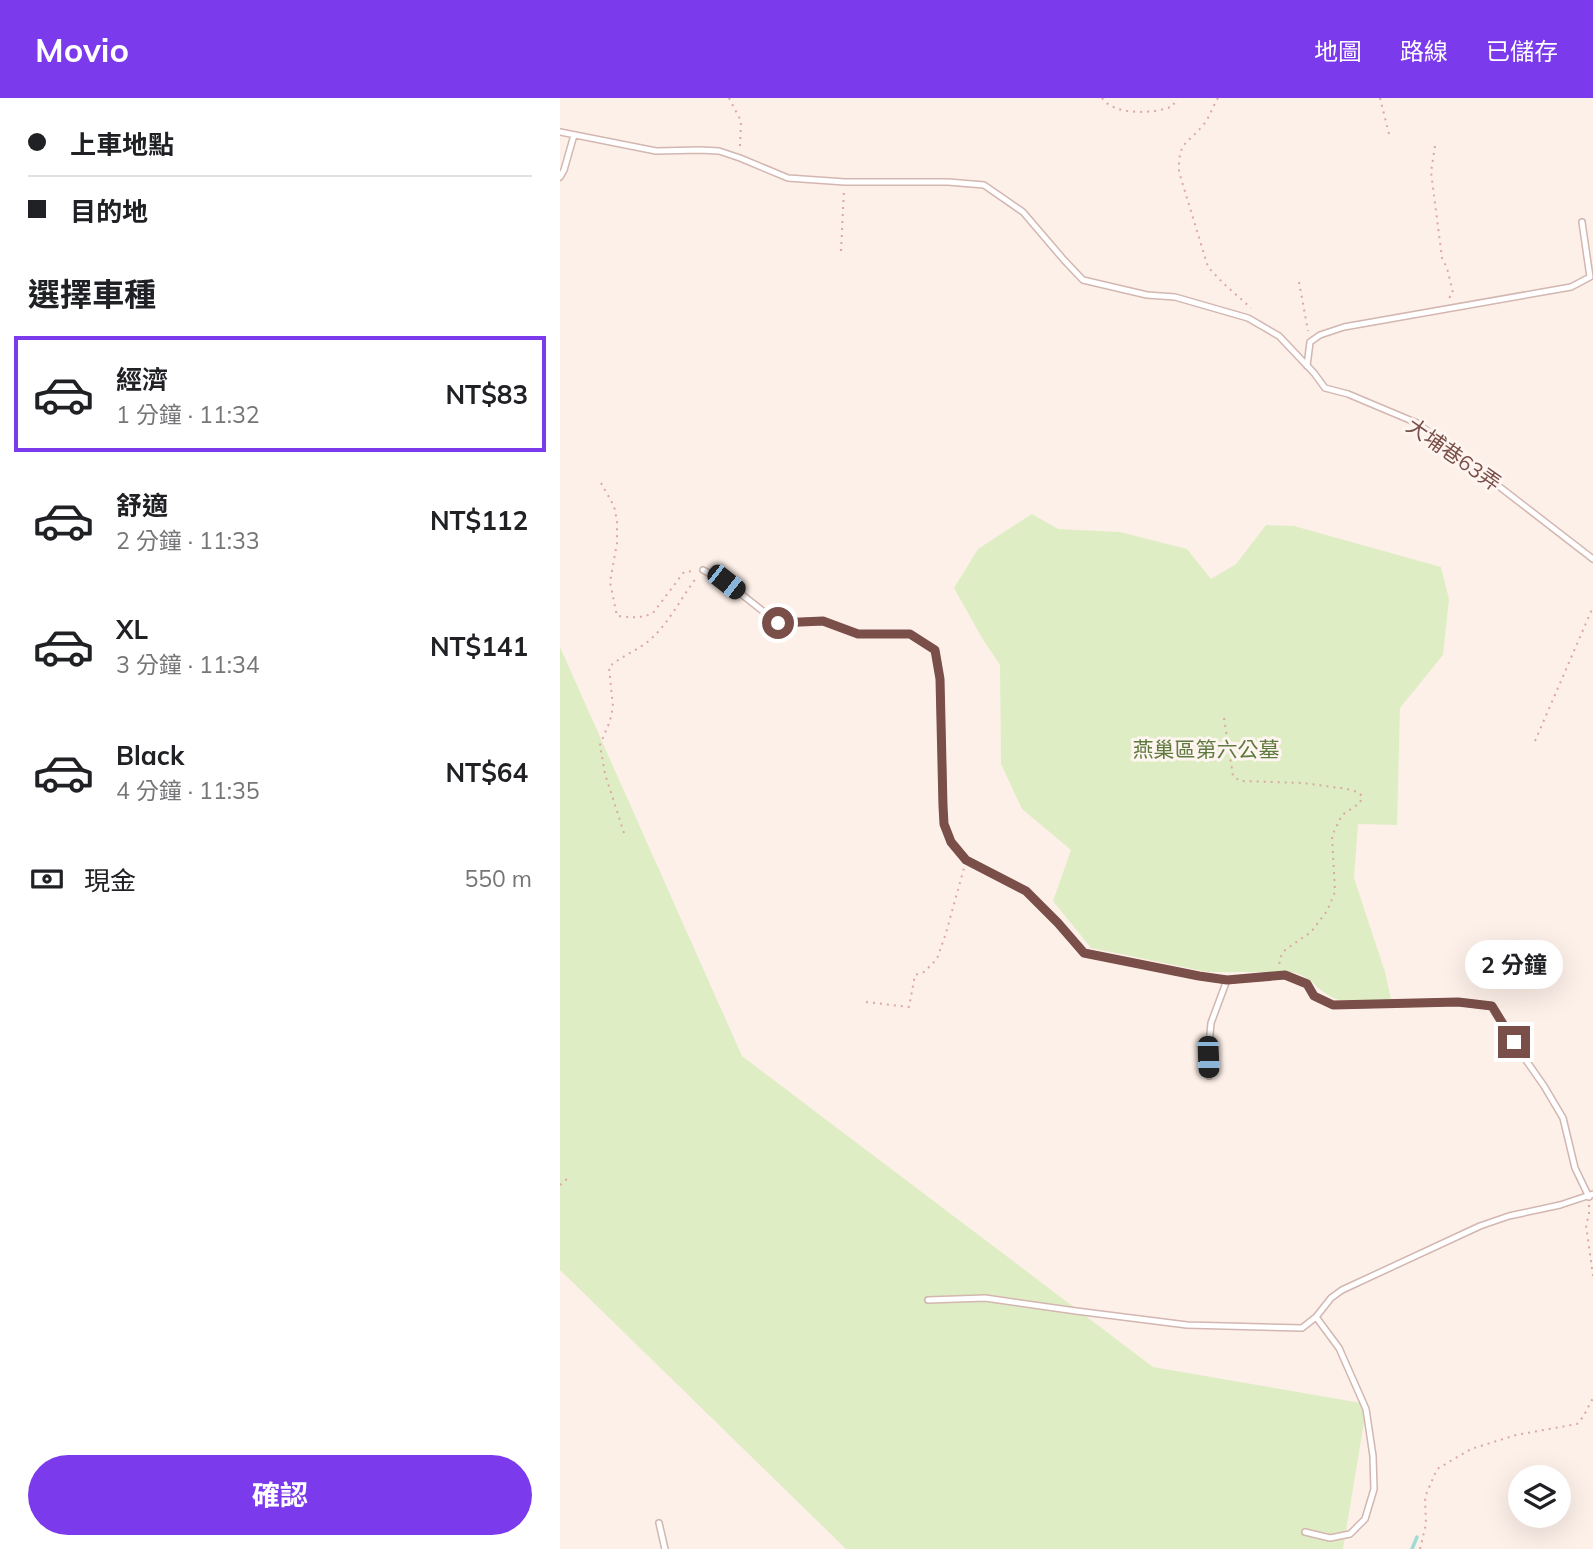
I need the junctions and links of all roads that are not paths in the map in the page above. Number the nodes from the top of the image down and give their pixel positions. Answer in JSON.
{"nodes":[{"id":1,"x":560,"y":132,"type":"edge"},
{"id":2,"x":574,"y":135,"type":"junction"},
{"id":3,"x":560,"y":177,"type":"edge"},
{"id":4,"x":1582,"y":222,"type":"dead end"},
{"id":5,"x":1307,"y":366,"type":"junction"},
{"id":6,"x":1593,"y":559,"type":"edge"},
{"id":7,"x":703,"y":570,"type":"road end"},
{"id":8,"x":1227,"y":980,"type":"junction"},
{"id":9,"x":1209,"y":1076,"type":"dead end"},
{"id":10,"x":1591,"y":1195,"type":"edge"},
{"id":11,"x":928,"y":1300,"type":"dead end"},
{"id":12,"x":1316,"y":1317,"type":"junction"},
{"id":13,"x":659,"y":1523,"type":"dead end"},
{"id":14,"x":1305,"y":1532,"type":"dead end"},
{"id":15,"x":665,"y":1549,"type":"edge"}],
"edges":[{"from":1,"to":2,"type":"lane","name":"大埔巷63弄"},
{"from":2,"to":3,"type":"lane"},
{"from":2,"to":5,"type":"lane","name":"大埔巷63弄"},
{"from":4,"to":5,"type":"lane"},
{"from":5,"to":6,"type":"lane","name":"大埔巷63弄"},
{"from":7,"to":8,"type":"lane"},
{"from":8,"to":9,"type":"lane"},
{"from":8,"to":10,"type":"lane"},
{"from":10,"to":12,"type":"lane"},
{"from":11,"to":12,"type":"lane"},
{"from":12,"to":14,"type":"lane"},
{"from":13,"to":15,"type":"lane"}]}
